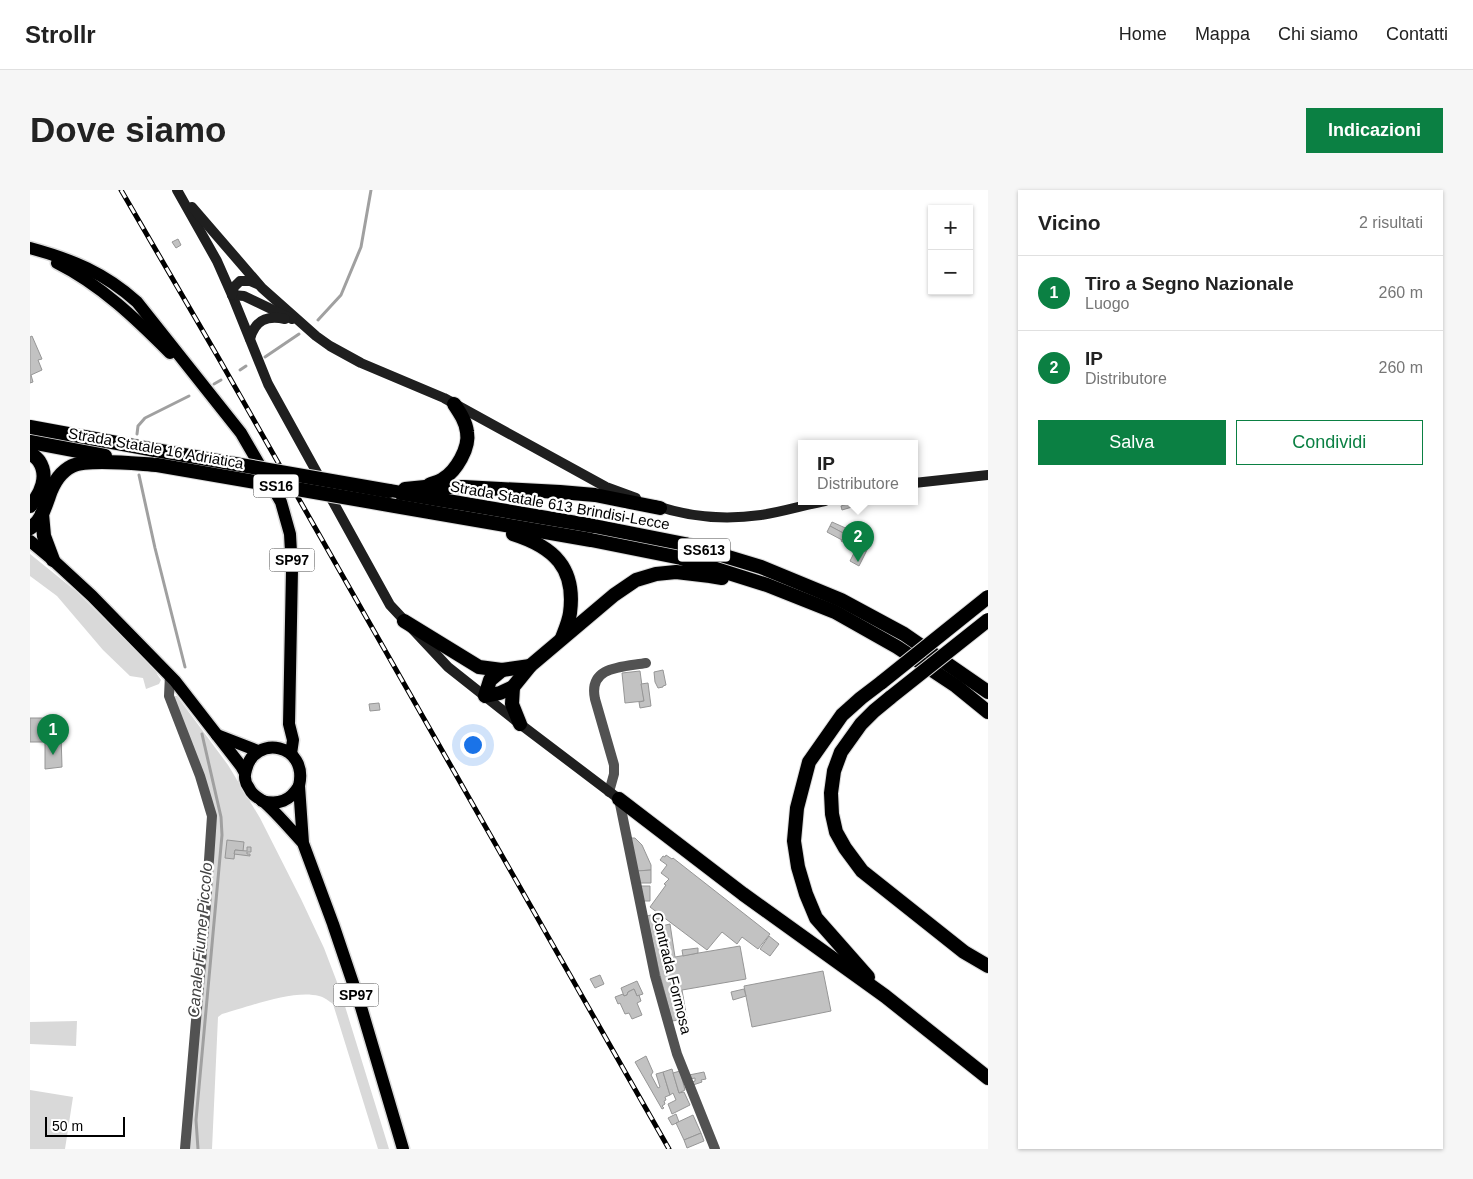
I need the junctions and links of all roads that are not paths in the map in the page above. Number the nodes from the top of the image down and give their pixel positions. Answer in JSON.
{"nodes":[{"id":1,"x":178,"y":190,"type":"edge"},
{"id":2,"x":30,"y":248,"type":"edge"},
{"id":3,"x":30,"y":252,"type":"edge"},
{"id":4,"x":262,"y":288,"type":"junction"},
{"id":5,"x":232,"y":295,"type":"junction"},
{"id":6,"x":304,"y":325,"type":"junction"},
{"id":7,"x":250,"y":339,"type":"junction"},
{"id":8,"x":216,"y":400,"type":"junction"},
{"id":9,"x":454,"y":404,"type":"junction"},
{"id":10,"x":30,"y":427,"type":"edge"},
{"id":11,"x":30,"y":442,"type":"edge"},
{"id":12,"x":30,"y":453,"type":"edge"},
{"id":13,"x":157,"y":465,"type":"junction"},
{"id":14,"x":988,"y":475,"type":"edge"},
{"id":15,"x":918,"y":483,"type":"edge"},
{"id":16,"x":425,"y":487,"type":"junction"},
{"id":17,"x":389,"y":491,"type":"junction"},
{"id":18,"x":807,"y":505,"type":"edge"},
{"id":19,"x":30,"y":506,"type":"edge"},
{"id":20,"x":394,"y":506,"type":"joint"},
{"id":21,"x":660,"y":508,"type":"junction"},
{"id":22,"x":42,"y":514,"type":"junction"},
{"id":23,"x":465,"y":518,"type":"junction"},
{"id":24,"x":30,"y":528,"type":"edge"},
{"id":25,"x":30,"y":540,"type":"edge"},
{"id":26,"x":53,"y":560,"type":"junction"},
{"id":27,"x":767,"y":585,"type":"junction"},
{"id":28,"x":988,"y":597,"type":"edge"},
{"id":29,"x":988,"y":620,"type":"edge"},
{"id":30,"x":404,"y":621,"type":"junction"},
{"id":31,"x":562,"y":639,"type":"junction"},
{"id":32,"x":646,"y":663,"type":"dead end"},
{"id":33,"x":530,"y":666,"type":"junction"},
{"id":34,"x":502,"y":670,"type":"junction"},
{"id":35,"x":170,"y":675,"type":"junction"},
{"id":36,"x":513,"y":687,"type":"junction"},
{"id":37,"x":988,"y":692,"type":"edge"},
{"id":38,"x":485,"y":696,"type":"junction"},
{"id":39,"x":988,"y":712,"type":"edge"},
{"id":40,"x":520,"y":724,"type":"junction"},
{"id":41,"x":217,"y":735,"type":"junction"},
{"id":42,"x":258,"y":751,"type":"junction"},
{"id":43,"x":291,"y":754,"type":"junction"},
{"id":44,"x":245,"y":773,"type":"junction"},
{"id":45,"x":299,"y":786,"type":"junction"},
{"id":46,"x":614,"y":796,"type":"junction"},
{"id":47,"x":262,"y":801,"type":"junction"},
{"id":48,"x":303,"y":843,"type":"junction"},
{"id":49,"x":988,"y":966,"type":"edge"},
{"id":50,"x":885,"y":996,"type":"junction"},
{"id":51,"x":988,"y":1078,"type":"edge"},
{"id":52,"x":185,"y":1149,"type":"edge"},
{"id":53,"x":402,"y":1149,"type":"edge"},
{"id":54,"x":715,"y":1149,"type":"edge"}],
"edges":[{"from":1,"to":4,"type":"main road"},
{"from":1,"to":5,"type":"main road"},
{"from":2,"to":8,"type":"main road","number":"SP97"},
{"from":3,"to":8,"type":"main road","number":"SP97"},
{"from":4,"to":5,"type":"main road"},
{"from":4,"to":6,"type":"main road"},
{"from":5,"to":6,"type":"main road"},
{"from":5,"to":7,"type":"main road"},
{"from":6,"to":7,"type":"main road"},
{"from":6,"to":9,"type":"main road"},
{"from":7,"to":30,"type":"main road"},
{"from":8,"to":43,"type":"main road","number":"SP97"},
{"from":9,"to":16,"type":"highway"},
{"from":9,"to":21,"type":"main road"},
{"from":10,"to":17,"type":"highway","name":"Strada Statale 16 Adriatica","number":"SS16","bridge":true},
{"from":11,"to":13,"type":"highway","name":"Strada Statale 16 Adriatica","number":"SS16"},
{"from":12,"to":19,"type":"highway"},
{"from":13,"to":20,"type":"highway","name":"Strada Statale 16 Adriatica","number":"SS16","bridge":true},
{"from":13,"to":22,"type":"highway","number":"SS16"},
{"from":14,"to":15,"type":"main road"},
{"from":16,"to":17,"type":"highway"},
{"from":16,"to":21,"type":"highway"},
{"from":17,"to":37,"type":"highway","name":"Strada Statale 613 Brindisi-Lecce","number":"SS613"},
{"from":18,"to":21,"type":"main road"},
{"from":20,"to":23,"type":"highway","name":"Strada Statale 613 Brindisi-Lecce","number":"SS613"},
{"from":22,"to":24,"type":"highway","number":"SS16"},
{"from":22,"to":26,"type":"highway","number":"SS16"},
{"from":23,"to":27,"type":"highway","name":"Strada Statale 613 Brindisi-Lecce","number":"SS613"},
{"from":23,"to":31,"type":"highway"},
{"from":25,"to":26,"type":"main road"},
{"from":26,"to":35,"type":"main road"},
{"from":27,"to":31,"type":"highway"},
{"from":27,"to":39,"type":"highway","name":"Strada Statale 613 Brindisi-Lecce","number":"SS613"},
{"from":28,"to":50,"type":"highway","bridge":true},
{"from":29,"to":49,"type":"highway","bridge":true},
{"from":30,"to":34,"type":"highway"},
{"from":30,"to":38,"type":"main road"},
{"from":31,"to":33,"type":"highway"},
{"from":32,"to":46,"type":"street"},
{"from":33,"to":34,"type":"highway"},
{"from":33,"to":36,"type":"highway"},
{"from":34,"to":38,"type":"highway"},
{"from":35,"to":41,"type":"main road"},
{"from":35,"to":52,"type":"street"},
{"from":36,"to":38,"type":"highway"},
{"from":36,"to":40,"type":"highway"},
{"from":38,"to":40,"type":"main road"},
{"from":40,"to":46,"type":"main road"},
{"from":41,"to":42,"type":"main road"},
{"from":41,"to":44,"type":"main road"},
{"from":42,"to":43,"type":"main road"},
{"from":42,"to":44,"type":"main road"},
{"from":43,"to":45,"type":"main road"},
{"from":44,"to":47,"type":"main road"},
{"from":45,"to":47,"type":"main road"},
{"from":45,"to":48,"type":"main road","number":"SP97"},
{"from":46,"to":50,"type":"highway"},
{"from":46,"to":54,"type":"street","name":"Contrada Formosa"},
{"from":47,"to":48,"type":"main road","number":"SP97"},
{"from":48,"to":53,"type":"main road","number":"SP97"},
{"from":50,"to":51,"type":"highway"}]}
